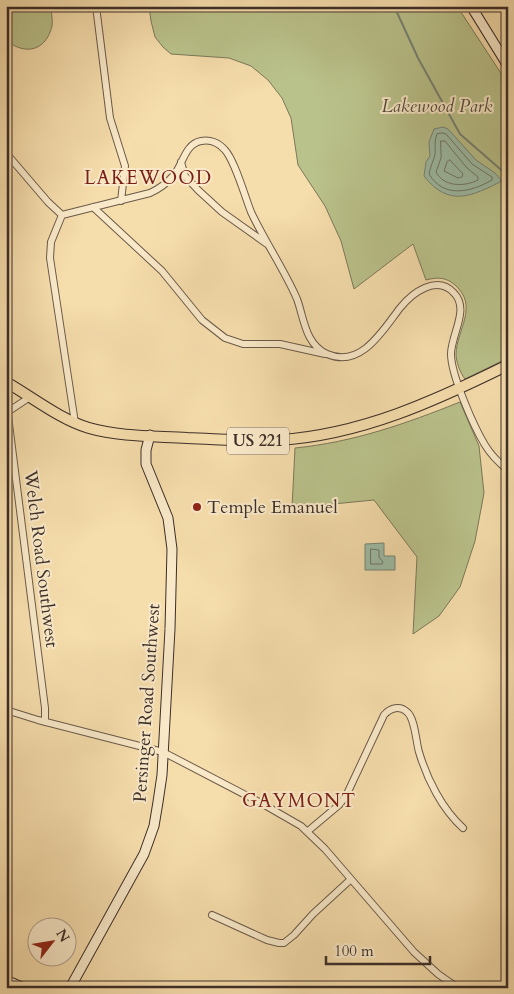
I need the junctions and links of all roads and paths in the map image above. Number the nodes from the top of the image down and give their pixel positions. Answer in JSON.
{"nodes":[{"id":1,"x":96,"y":6,"type":"edge"},
{"id":2,"x":471,"y":6,"type":"edge"},
{"id":3,"x":508,"y":66,"type":"edge"},
{"id":4,"x":6,"y":153,"type":"edge"},
{"id":5,"x":181,"y":162,"type":"junction"},
{"id":6,"x":121,"y":201,"type":"junction"},
{"id":7,"x":93,"y":207,"type":"junction"},
{"id":8,"x":62,"y":215,"type":"junction"},
{"id":9,"x":268,"y":244,"type":"junction"},
{"id":10,"x":326,"y":354,"type":"junction"},
{"id":11,"x":508,"y":365,"type":"edge"},
{"id":12,"x":6,"y":382,"type":"edge"},
{"id":13,"x":460,"y":389,"type":"junction"},
{"id":14,"x":30,"y":397,"type":"junction"},
{"id":15,"x":6,"y":400,"type":"edge"},
{"id":16,"x":7,"y":413,"type":"edge"},
{"id":17,"x":75,"y":423,"type":"junction"},
{"id":18,"x":150,"y":435,"type":"junction"},
{"id":19,"x":508,"y":470,"type":"edge"},
{"id":20,"x":6,"y":710,"type":"edge"},
{"id":21,"x":44,"y":722,"type":"junction"},
{"id":22,"x":163,"y":752,"type":"junction"},
{"id":23,"x":463,"y":828,"type":"dead end"},
{"id":24,"x":308,"y":832,"type":"junction"},
{"id":25,"x":350,"y":880,"type":"junction"},
{"id":26,"x":212,"y":915,"type":"dead end"},
{"id":27,"x":6,"y":980,"type":"edge"},
{"id":28,"x":24,"y":988,"type":"edge"},
{"id":29,"x":70,"y":988,"type":"edge"},
{"id":30,"x":458,"y":988,"type":"edge"}],
"edges":[{"from":1,"to":6,"type":"street"},
{"from":2,"to":3,"type":"street"},
{"from":4,"to":8,"type":"street"},
{"from":5,"to":6,"type":"street"},
{"from":5,"to":9,"type":"street"},
{"from":5,"to":9,"type":"street"},
{"from":6,"to":7,"type":"street"},
{"from":7,"to":8,"type":"street"},
{"from":7,"to":10,"type":"street"},
{"from":8,"to":17,"type":"street"},
{"from":9,"to":10,"type":"street"},
{"from":10,"to":13,"type":"street"},
{"from":11,"to":13,"type":"main road","number":"US 221"},
{"from":12,"to":14,"type":"main road","number":"US 221"},
{"from":13,"to":18,"type":"main road","number":"US 221"},
{"from":13,"to":19,"type":"street"},
{"from":14,"to":16,"type":"street"},
{"from":14,"to":17,"type":"main road","number":"US 221"},
{"from":15,"to":16,"type":"street","name":"Welch Road Southwest"},
{"from":16,"to":21,"type":"street","name":"Welch Road Southwest"},
{"from":17,"to":18,"type":"main road","number":"US 221"},
{"from":18,"to":22,"type":"street","name":"Persinger Road Southwest"},
{"from":20,"to":21,"type":"street"},
{"from":21,"to":22,"type":"street"},
{"from":22,"to":24,"type":"street"},
{"from":22,"to":29,"type":"street","name":"Persinger Road Southwest"},
{"from":23,"to":24,"type":"street"},
{"from":24,"to":25,"type":"street"},
{"from":25,"to":26,"type":"street"},
{"from":25,"to":30,"type":"street"},
{"from":27,"to":28,"type":"street"}]}
